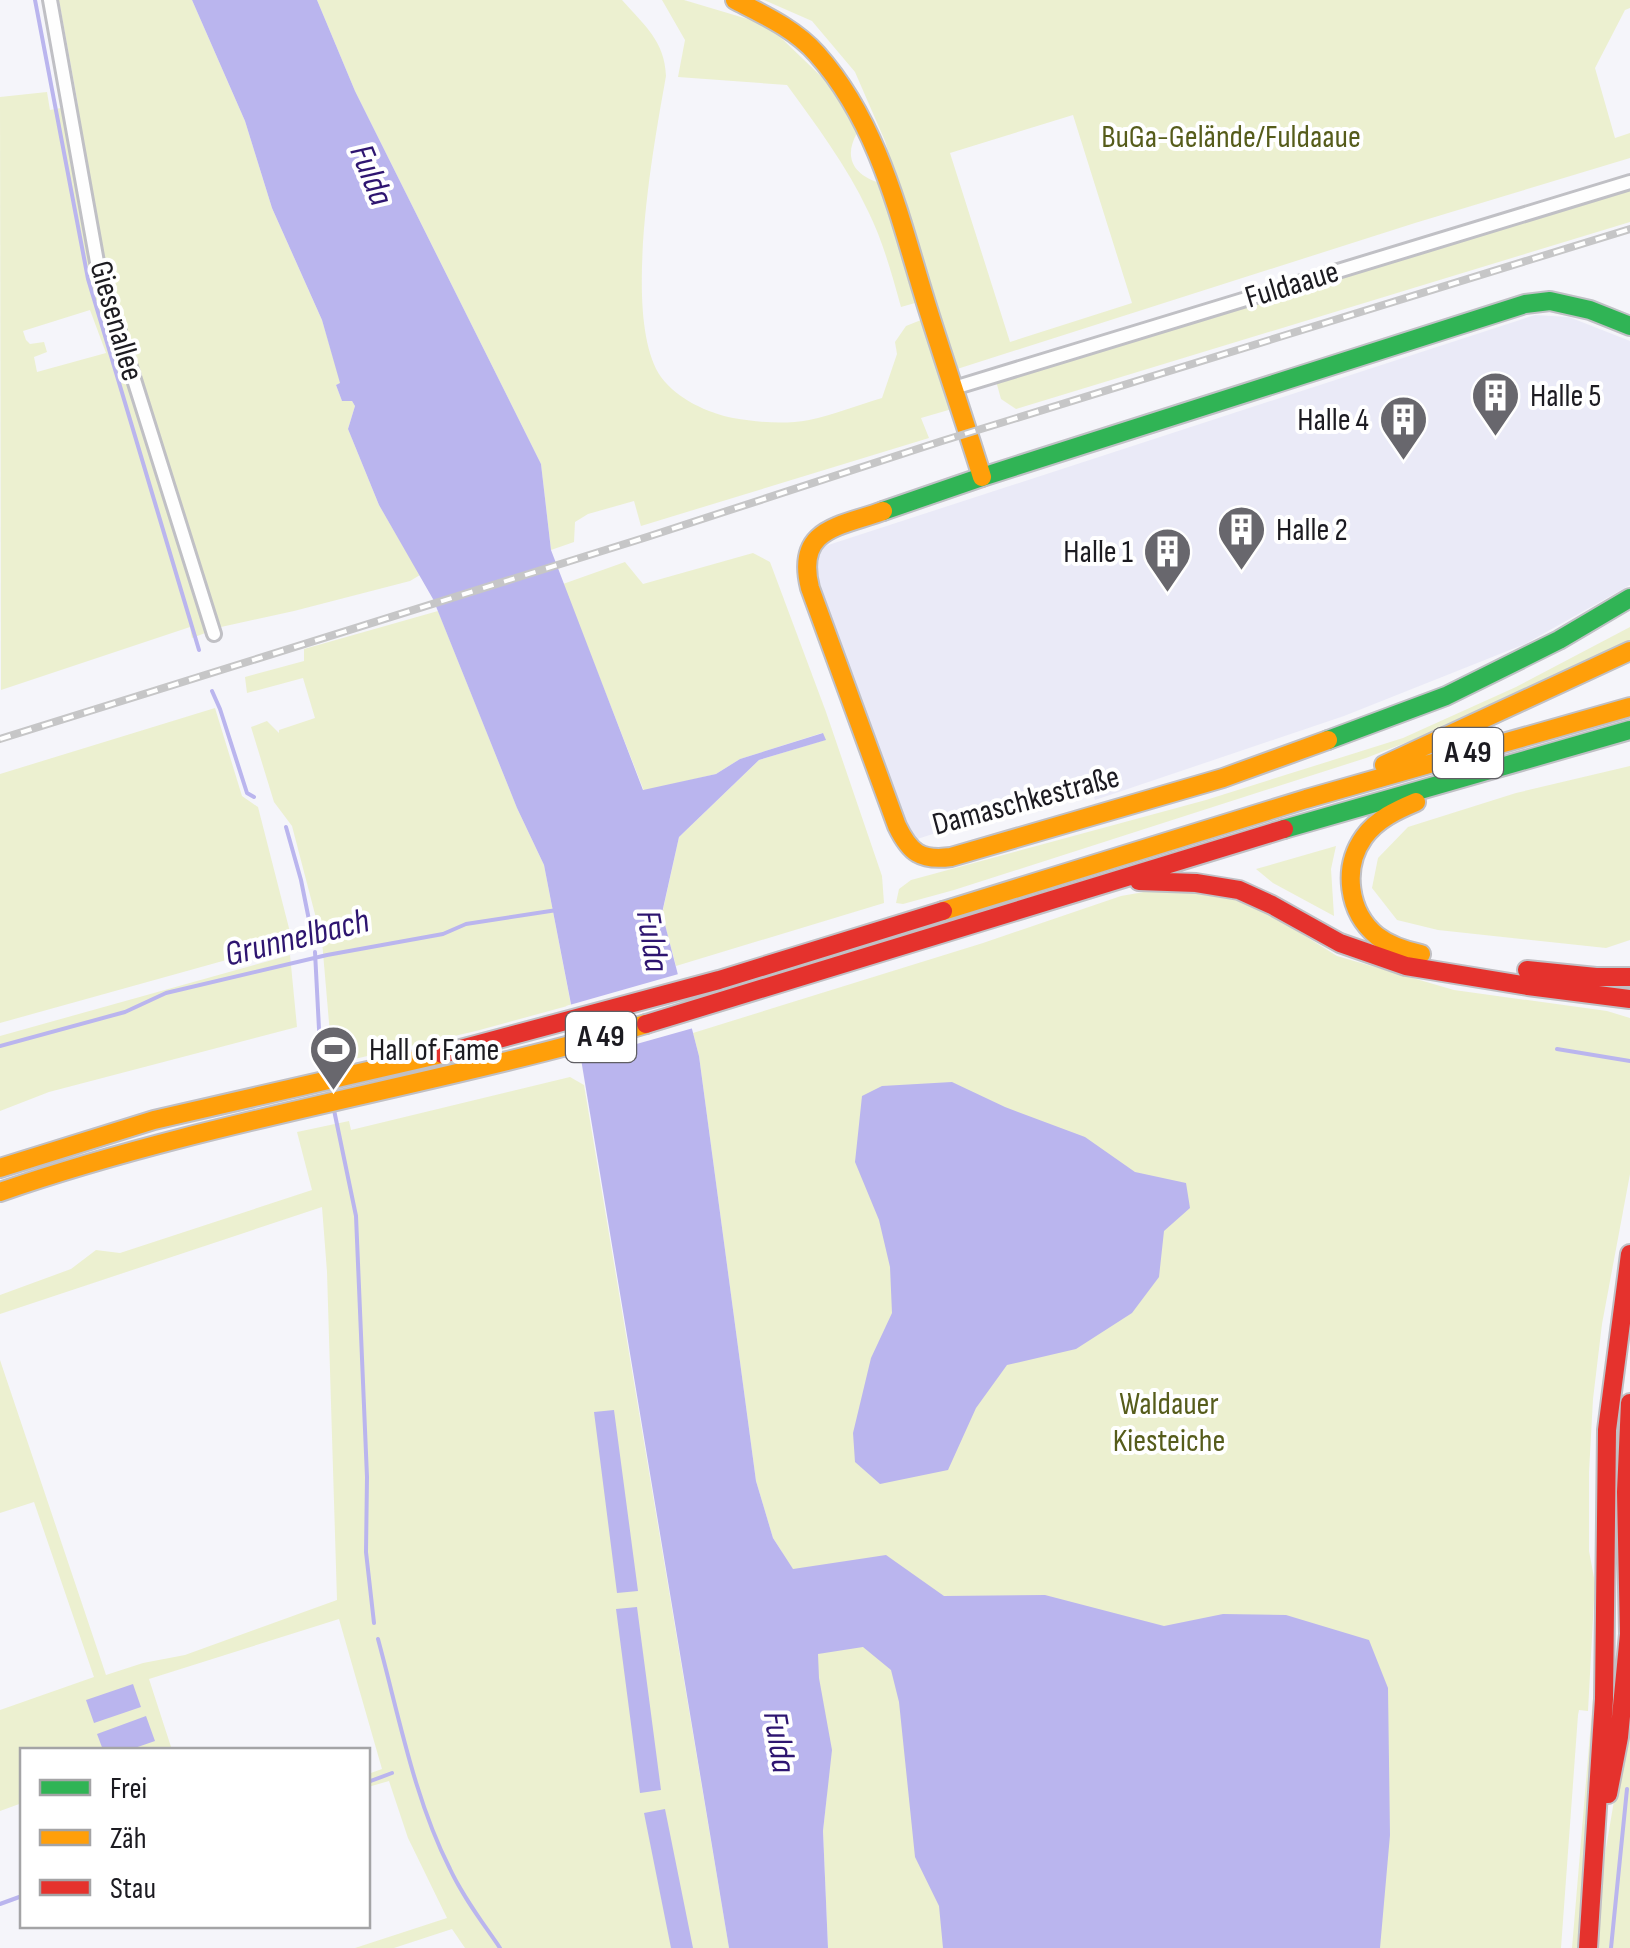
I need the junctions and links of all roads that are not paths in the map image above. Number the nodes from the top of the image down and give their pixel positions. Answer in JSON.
{"nodes":[{"id":1,"x":50,"y":0,"type":"edge"},
{"id":2,"x":735,"y":0,"type":"edge"},
{"id":3,"x":1630,"y":182,"type":"edge"},
{"id":4,"x":1630,"y":326,"type":"edge"},
{"id":5,"x":954,"y":388,"type":"junction"},
{"id":6,"x":982,"y":477,"type":"junction"},
{"id":7,"x":1630,"y":598,"type":"edge"},
{"id":8,"x":214,"y":634,"type":"dead end"},
{"id":9,"x":1630,"y":651,"type":"edge"},
{"id":10,"x":1630,"y":707,"type":"edge"},
{"id":11,"x":1630,"y":730,"type":"edge"},
{"id":12,"x":1522,"y":760,"type":"junction"},
{"id":13,"x":1306,"y":799,"type":"junction"},
{"id":14,"x":1096,"y":886,"type":"junction"},
{"id":15,"x":1630,"y":977,"type":"edge"},
{"id":16,"x":1624,"y":1000,"type":"edge"},
{"id":17,"x":0,"y":1168,"type":"edge"},
{"id":18,"x":0,"y":1192,"type":"edge"},
{"id":19,"x":1630,"y":1254,"type":"edge"},
{"id":20,"x":1630,"y":1403,"type":"edge"},
{"id":21,"x":1605,"y":1537,"type":"junction"},
{"id":22,"x":1628,"y":1559,"type":"edge"},
{"id":23,"x":1629,"y":1588,"type":"edge"},
{"id":24,"x":1595,"y":1859,"type":"junction"},
{"id":25,"x":1588,"y":1948,"type":"edge"}],
"edges":[{"from":1,"to":8,"type":"street","name":"Giesenallee"},
{"from":2,"to":5,"type":"main road"},
{"from":3,"to":5,"type":"street","name":"Fuldaaue"},
{"from":4,"to":6,"type":"main road","name":"Damaschkestraße"},
{"from":5,"to":6,"type":"main road"},
{"from":6,"to":7,"type":"main road","name":"Damaschkestraße"},
{"from":9,"to":13,"type":"main road"},
{"from":10,"to":13,"type":"main road","number":"A 49"},
{"from":11,"to":12,"type":"main road","number":"A 49"},
{"from":12,"to":14,"type":"main road","number":"A 49"},
{"from":12,"to":15,"type":"main road"},
{"from":13,"to":17,"type":"main road","number":"A 49"},
{"from":14,"to":16,"type":"main road"},
{"from":14,"to":18,"type":"main road","number":"A 49"},
{"from":19,"to":21,"type":"main road"},
{"from":20,"to":22,"type":"main road"},
{"from":21,"to":23,"type":"street"},
{"from":21,"to":24,"type":"main road"},
{"from":22,"to":23,"type":"main road"},
{"from":23,"to":24,"type":"main road"},
{"from":24,"to":25,"type":"main road"}]}
